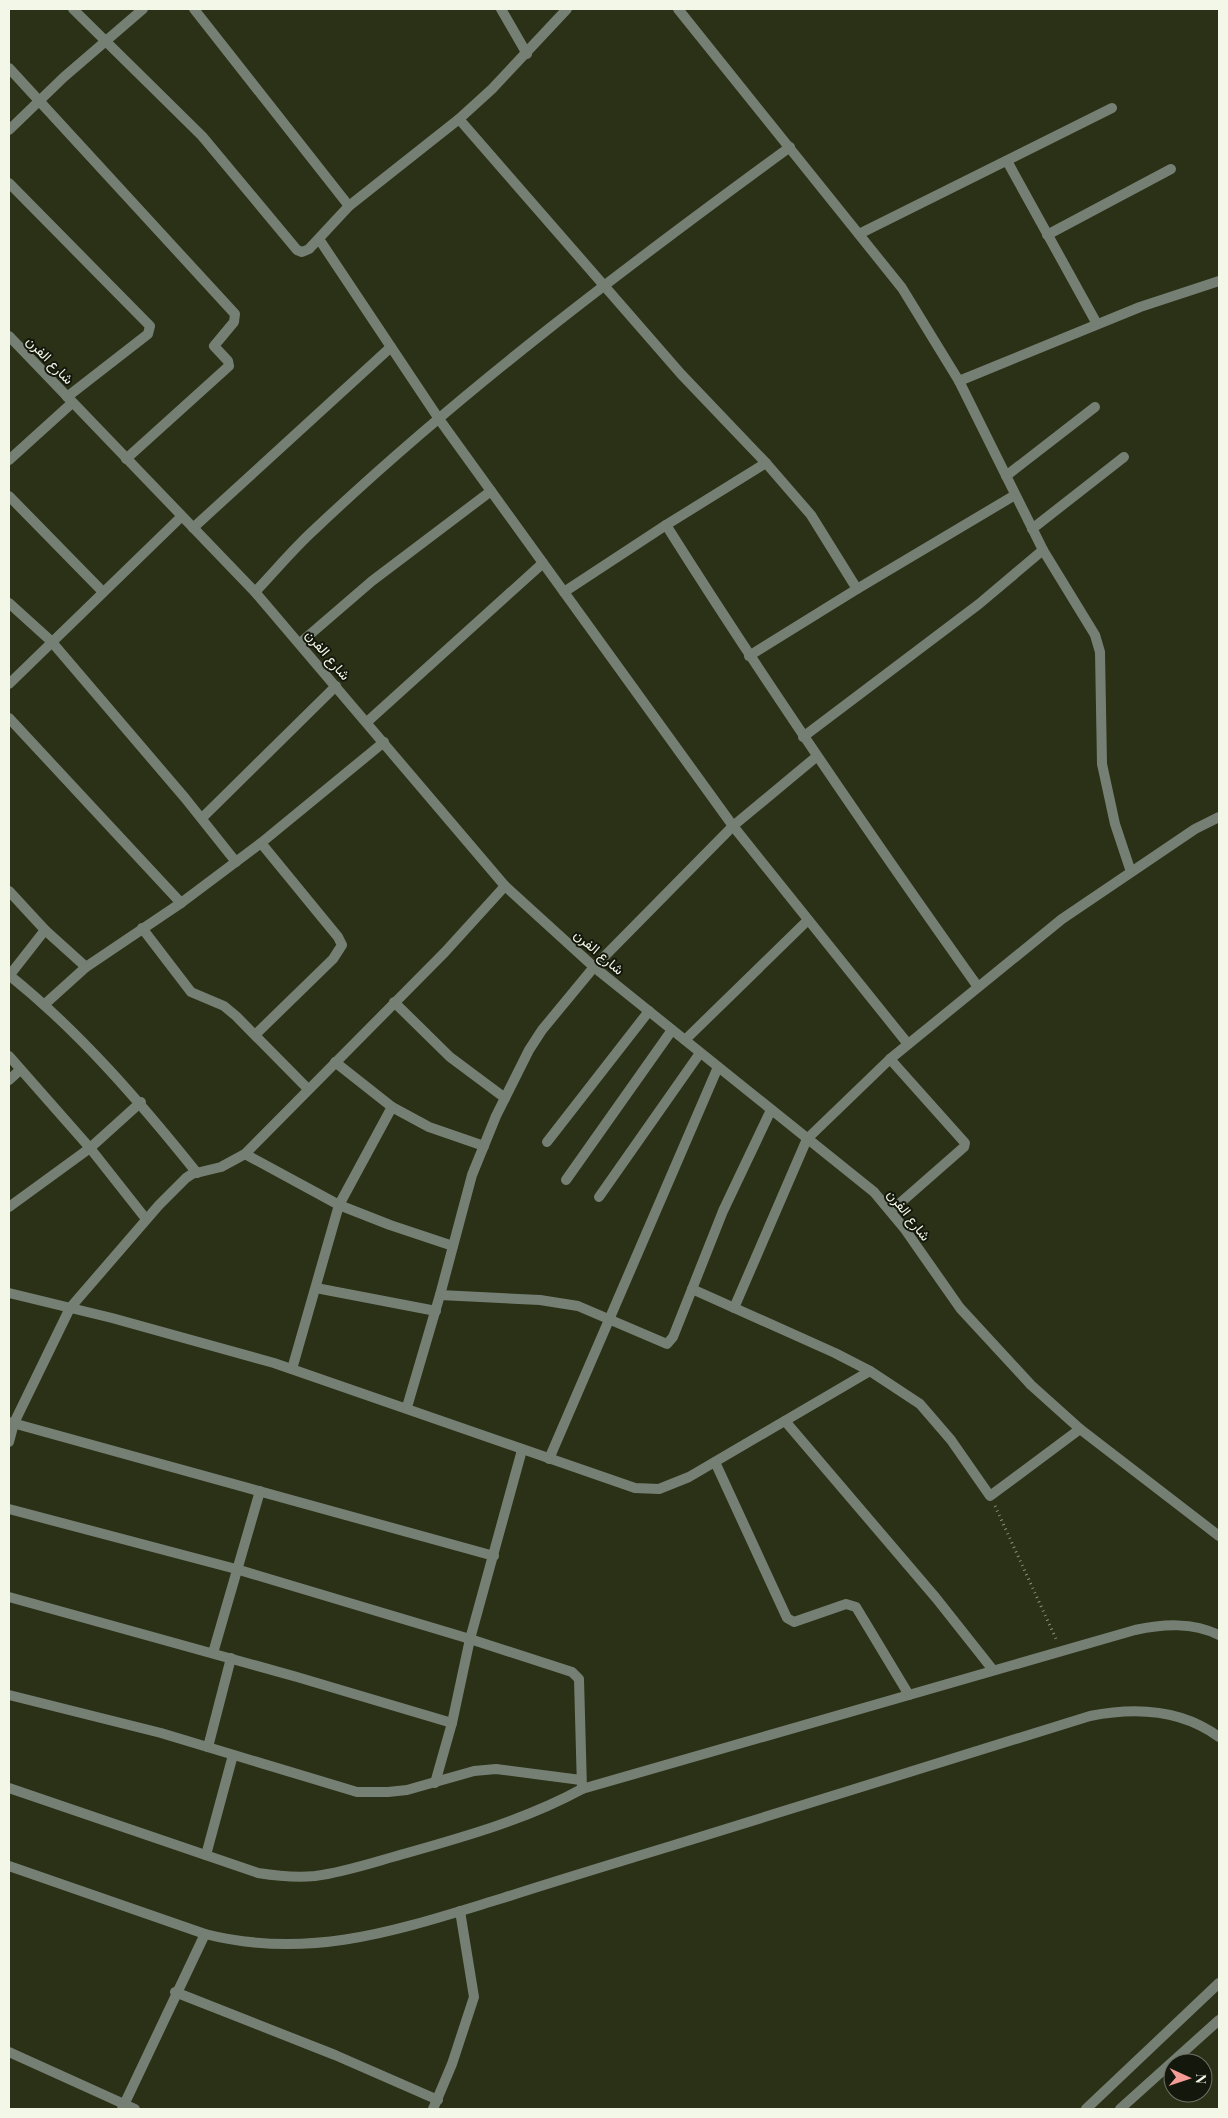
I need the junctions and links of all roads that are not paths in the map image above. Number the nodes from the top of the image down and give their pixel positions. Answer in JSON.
{"nodes":[{"id":1,"x":73,"y":9,"type":"edge"},
{"id":2,"x":143,"y":9,"type":"edge"},
{"id":3,"x":194,"y":9,"type":"edge"},
{"id":4,"x":501,"y":9,"type":"edge"},
{"id":5,"x":567,"y":9,"type":"edge"},
{"id":6,"x":678,"y":9,"type":"edge"},
{"id":7,"x":105,"y":42,"type":"junction"},
{"id":8,"x":527,"y":54,"type":"junction"},
{"id":9,"x":9,"y":68,"type":"edge"},
{"id":10,"x":39,"y":100,"type":"junction"},
{"id":11,"x":1112,"y":108,"type":"dead end"},
{"id":12,"x":459,"y":119,"type":"junction"},
{"id":13,"x":9,"y":130,"type":"edge"},
{"id":14,"x":790,"y":147,"type":"junction"},
{"id":15,"x":1007,"y":161,"type":"junction"},
{"id":16,"x":1171,"y":169,"type":"dead end"},
{"id":17,"x":9,"y":183,"type":"edge"},
{"id":18,"x":349,"y":206,"type":"junction"},
{"id":19,"x":860,"y":234,"type":"junction"},
{"id":20,"x":1047,"y":235,"type":"junction"},
{"id":21,"x":319,"y":238,"type":"junction"},
{"id":22,"x":1219,"y":281,"type":"edge"},
{"id":23,"x":603,"y":285,"type":"junction"},
{"id":24,"x":1097,"y":324,"type":"junction"},
{"id":25,"x":9,"y":336,"type":"edge"},
{"id":26,"x":391,"y":347,"type":"junction"},
{"id":27,"x":959,"y":381,"type":"junction"},
{"id":28,"x":69,"y":400,"type":"junction"},
{"id":29,"x":1095,"y":407,"type":"dead end"},
{"id":30,"x":439,"y":419,"type":"junction"},
{"id":31,"x":1124,"y":457,"type":"dead end"},
{"id":32,"x":126,"y":459,"type":"junction"},
{"id":33,"x":9,"y":460,"type":"edge"},
{"id":34,"x":766,"y":463,"type":"junction"},
{"id":35,"x":1006,"y":476,"type":"junction"},
{"id":36,"x":491,"y":491,"type":"junction"},
{"id":37,"x":9,"y":496,"type":"edge"},
{"id":38,"x":1015,"y":496,"type":"junction"},
{"id":39,"x":181,"y":517,"type":"junction"},
{"id":40,"x":666,"y":525,"type":"junction"},
{"id":41,"x":192,"y":528,"type":"junction"},
{"id":42,"x":1032,"y":529,"type":"junction"},
{"id":43,"x":1043,"y":550,"type":"junction"},
{"id":44,"x":543,"y":563,"type":"junction"},
{"id":45,"x":856,"y":589,"type":"junction"},
{"id":46,"x":103,"y":592,"type":"junction"},
{"id":47,"x":256,"y":592,"type":"junction"},
{"id":48,"x":564,"y":592,"type":"junction"},
{"id":49,"x":9,"y":603,"type":"edge"},
{"id":50,"x":51,"y":641,"type":"junction"},
{"id":51,"x":300,"y":643,"type":"junction"},
{"id":52,"x":749,"y":656,"type":"junction"},
{"id":53,"x":9,"y":684,"type":"edge"},
{"id":54,"x":336,"y":686,"type":"junction"},
{"id":55,"x":9,"y":718,"type":"edge"},
{"id":56,"x":367,"y":722,"type":"junction"},
{"id":57,"x":803,"y":736,"type":"junction"},
{"id":58,"x":384,"y":742,"type":"junction"},
{"id":59,"x":816,"y":756,"type":"junction"},
{"id":60,"x":1219,"y":817,"type":"edge"},
{"id":61,"x":202,"y":818,"type":"junction"},
{"id":62,"x":733,"y":826,"type":"junction"},
{"id":63,"x":261,"y":843,"type":"junction"},
{"id":64,"x":236,"y":862,"type":"junction"},
{"id":65,"x":1131,"y":872,"type":"junction"},
{"id":66,"x":505,"y":886,"type":"junction"},
{"id":67,"x":9,"y":891,"type":"edge"},
{"id":68,"x":181,"y":903,"type":"junction"},
{"id":69,"x":808,"y":920,"type":"junction"},
{"id":70,"x":142,"y":928,"type":"junction"},
{"id":71,"x":45,"y":930,"type":"junction"},
{"id":72,"x":86,"y":967,"type":"junction"},
{"id":73,"x":594,"y":967,"type":"junction"},
{"id":74,"x":9,"y":975,"type":"edge"},
{"id":75,"x":978,"y":987,"type":"junction"},
{"id":76,"x":394,"y":1002,"type":"junction"},
{"id":77,"x":45,"y":1004,"type":"junction"},
{"id":78,"x":649,"y":1011,"type":"junction"},
{"id":79,"x":672,"y":1030,"type":"junction"},
{"id":80,"x":256,"y":1034,"type":"junction"},
{"id":81,"x":685,"y":1040,"type":"junction"},
{"id":82,"x":908,"y":1044,"type":"junction"},
{"id":83,"x":700,"y":1053,"type":"junction"},
{"id":84,"x":9,"y":1056,"type":"edge"},
{"id":85,"x":890,"y":1059,"type":"junction"},
{"id":86,"x":335,"y":1062,"type":"junction"},
{"id":87,"x":718,"y":1067,"type":"junction"},
{"id":88,"x":20,"y":1070,"type":"junction"},
{"id":89,"x":9,"y":1080,"type":"edge"},
{"id":90,"x":308,"y":1089,"type":"junction"},
{"id":91,"x":505,"y":1098,"type":"junction"},
{"id":92,"x":141,"y":1102,"type":"junction"},
{"id":93,"x":392,"y":1107,"type":"junction"},
{"id":94,"x":771,"y":1110,"type":"junction"},
{"id":95,"x":807,"y":1139,"type":"junction"},
{"id":96,"x":546,"y":1142,"type":"dead end"},
{"id":97,"x":484,"y":1146,"type":"junction"},
{"id":98,"x":90,"y":1148,"type":"junction"},
{"id":99,"x":245,"y":1154,"type":"junction"},
{"id":100,"x":197,"y":1173,"type":"junction"},
{"id":101,"x":566,"y":1180,"type":"dead end"},
{"id":102,"x":599,"y":1197,"type":"dead end"},
{"id":103,"x":339,"y":1205,"type":"junction"},
{"id":104,"x":9,"y":1207,"type":"edge"},
{"id":105,"x":891,"y":1211,"type":"junction"},
{"id":106,"x":146,"y":1219,"type":"junction"},
{"id":107,"x":453,"y":1246,"type":"junction"},
{"id":108,"x":316,"y":1288,"type":"junction"},
{"id":109,"x":692,"y":1289,"type":"junction"},
{"id":110,"x":9,"y":1292,"type":"edge"},
{"id":111,"x":440,"y":1295,"type":"junction"},
{"id":112,"x":70,"y":1308,"type":"junction"},
{"id":113,"x":734,"y":1308,"type":"junction"},
{"id":114,"x":436,"y":1311,"type":"junction"},
{"id":115,"x":608,"y":1319,"type":"junction"},
{"id":116,"x":292,"y":1369,"type":"junction"},
{"id":117,"x":870,"y":1371,"type":"junction"},
{"id":118,"x":406,"y":1407,"type":"junction"},
{"id":119,"x":785,"y":1420,"type":"junction"},
{"id":120,"x":12,"y":1422,"type":"edge"},
{"id":121,"x":1080,"y":1429,"type":"junction"},
{"id":122,"x":9,"y":1442,"type":"edge"},
{"id":123,"x":522,"y":1450,"type":"junction"},
{"id":124,"x":549,"y":1459,"type":"junction"},
{"id":125,"x":715,"y":1462,"type":"junction"},
{"id":126,"x":260,"y":1492,"type":"junction"},
{"id":127,"x":9,"y":1509,"type":"edge"},
{"id":128,"x":1219,"y":1536,"type":"edge"},
{"id":129,"x":494,"y":1556,"type":"junction"},
{"id":130,"x":236,"y":1569,"type":"junction"},
{"id":131,"x":9,"y":1597,"type":"edge"},
{"id":132,"x":1219,"y":1635,"type":"edge"},
{"id":133,"x":470,"y":1639,"type":"junction"},
{"id":134,"x":213,"y":1653,"type":"junction"},
{"id":135,"x":231,"y":1658,"type":"junction"},
{"id":136,"x":992,"y":1670,"type":"junction"},
{"id":137,"x":9,"y":1695,"type":"edge"},
{"id":138,"x":909,"y":1695,"type":"junction"},
{"id":139,"x":452,"y":1723,"type":"junction"},
{"id":140,"x":1219,"y":1737,"type":"edge"},
{"id":141,"x":208,"y":1747,"type":"junction"},
{"id":142,"x":233,"y":1755,"type":"junction"},
{"id":143,"x":435,"y":1782,"type":"junction"},
{"id":144,"x":581,"y":1784,"type":"junction"},
{"id":145,"x":9,"y":1788,"type":"edge"},
{"id":146,"x":206,"y":1855,"type":"junction"},
{"id":147,"x":9,"y":1866,"type":"edge"},
{"id":148,"x":460,"y":1911,"type":"junction"},
{"id":149,"x":205,"y":1934,"type":"junction"},
{"id":150,"x":1219,"y":1983,"type":"edge"},
{"id":151,"x":175,"y":1992,"type":"junction"},
{"id":152,"x":1219,"y":2020,"type":"edge"},
{"id":153,"x":9,"y":2052,"type":"edge"},
{"id":154,"x":435,"y":2104,"type":"edge"},
{"id":155,"x":123,"y":2107,"type":"edge"},
{"id":156,"x":135,"y":2109,"type":"edge"},
{"id":157,"x":1086,"y":2109,"type":"edge"},
{"id":158,"x":1120,"y":2109,"type":"edge"}],
"edges":[{"from":1,"to":7,"type":"street"},
{"from":2,"to":7,"type":"street"},
{"from":3,"to":18,"type":"street"},
{"from":4,"to":8,"type":"street"},
{"from":5,"to":8,"type":"street"},
{"from":6,"to":14,"type":"street"},
{"from":7,"to":10,"type":"street"},
{"from":7,"to":21,"type":"street"},
{"from":8,"to":12,"type":"street"},
{"from":9,"to":10,"type":"street"},
{"from":10,"to":13,"type":"street"},
{"from":10,"to":32,"type":"street"},
{"from":11,"to":15,"type":"street"},
{"from":12,"to":18,"type":"street"},
{"from":12,"to":23,"type":"street"},
{"from":14,"to":19,"type":"street"},
{"from":14,"to":23,"type":"street"},
{"from":15,"to":19,"type":"street"},
{"from":15,"to":20,"type":"street"},
{"from":16,"to":20,"type":"street"},
{"from":17,"to":28,"type":"street"},
{"from":18,"to":21,"type":"street"},
{"from":19,"to":27,"type":"street"},
{"from":20,"to":24,"type":"street"},
{"from":21,"to":26,"type":"street"},
{"from":22,"to":24,"type":"street"},
{"from":23,"to":30,"type":"street"},
{"from":23,"to":34,"type":"street"},
{"from":24,"to":27,"type":"street"},
{"from":25,"to":28,"type":"street","name":"شارع الفرن"},
{"from":26,"to":30,"type":"street"},
{"from":26,"to":41,"type":"street"},
{"from":27,"to":35,"type":"street"},
{"from":28,"to":32,"type":"street","name":"شارع الفرن"},
{"from":28,"to":33,"type":"street"},
{"from":29,"to":35,"type":"street"},
{"from":30,"to":36,"type":"street"},
{"from":30,"to":47,"type":"street"},
{"from":31,"to":42,"type":"street"},
{"from":32,"to":39,"type":"street","name":"شارع الفرن"},
{"from":34,"to":40,"type":"street"},
{"from":34,"to":45,"type":"street"},
{"from":35,"to":38,"type":"street"},
{"from":36,"to":44,"type":"street"},
{"from":36,"to":51,"type":"street"},
{"from":37,"to":46,"type":"street"},
{"from":38,"to":42,"type":"street"},
{"from":38,"to":45,"type":"street"},
{"from":39,"to":41,"type":"street","name":"شارع الفرن"},
{"from":39,"to":46,"type":"street"},
{"from":40,"to":48,"type":"street"},
{"from":40,"to":52,"type":"street"},
{"from":41,"to":47,"type":"street","name":"شارع الفرن"},
{"from":42,"to":43,"type":"street"},
{"from":43,"to":57,"type":"street"},
{"from":43,"to":65,"type":"street"},
{"from":44,"to":48,"type":"street"},
{"from":44,"to":56,"type":"street"},
{"from":45,"to":52,"type":"street"},
{"from":46,"to":50,"type":"street"},
{"from":47,"to":51,"type":"street","name":"شارع الفرن"},
{"from":48,"to":62,"type":"street"},
{"from":49,"to":50,"type":"street"},
{"from":50,"to":53,"type":"street"},
{"from":50,"to":61,"type":"street"},
{"from":51,"to":54,"type":"street","name":"شارع الفرن"},
{"from":52,"to":57,"type":"street"},
{"from":54,"to":56,"type":"street","name":"شارع الفرن"},
{"from":54,"to":61,"type":"street"},
{"from":55,"to":68,"type":"street"},
{"from":56,"to":58,"type":"street","name":"شارع الفرن"},
{"from":57,"to":59,"type":"street"},
{"from":58,"to":63,"type":"street"},
{"from":58,"to":66,"type":"street","name":"شارع الفرن"},
{"from":59,"to":62,"type":"street"},
{"from":59,"to":75,"type":"street"},
{"from":60,"to":65,"type":"street"},
{"from":61,"to":64,"type":"street"},
{"from":62,"to":69,"type":"street"},
{"from":62,"to":73,"type":"street"},
{"from":63,"to":64,"type":"street"},
{"from":63,"to":80,"type":"street"},
{"from":64,"to":68,"type":"street"},
{"from":65,"to":75,"type":"street"},
{"from":66,"to":73,"type":"street","name":"شارع الفرن"},
{"from":66,"to":76,"type":"street"},
{"from":67,"to":71,"type":"street"},
{"from":68,"to":70,"type":"street"},
{"from":69,"to":81,"type":"street"},
{"from":69,"to":82,"type":"street"},
{"from":70,"to":72,"type":"street"},
{"from":70,"to":80,"type":"street"},
{"from":71,"to":72,"type":"street"},
{"from":71,"to":74,"type":"street"},
{"from":72,"to":77,"type":"street"},
{"from":73,"to":78,"type":"street","name":"شارع الفرن"},
{"from":73,"to":91,"type":"street"},
{"from":74,"to":77,"type":"street"},
{"from":75,"to":82,"type":"street"},
{"from":76,"to":86,"type":"street"},
{"from":76,"to":91,"type":"street"},
{"from":77,"to":92,"type":"street"},
{"from":78,"to":79,"type":"street","name":"شارع الفرن"},
{"from":78,"to":96,"type":"street"},
{"from":79,"to":81,"type":"street","name":"شارع الفرن"},
{"from":79,"to":101,"type":"street"},
{"from":80,"to":90,"type":"street"},
{"from":81,"to":83,"type":"street","name":"شارع الفرن"},
{"from":82,"to":85,"type":"street"},
{"from":83,"to":87,"type":"street","name":"شارع الفرن"},
{"from":83,"to":102,"type":"street"},
{"from":84,"to":88,"type":"street"},
{"from":85,"to":95,"type":"street"},
{"from":85,"to":105,"type":"street"},
{"from":86,"to":90,"type":"street"},
{"from":86,"to":93,"type":"street"},
{"from":87,"to":94,"type":"street","name":"شارع الفرن"},
{"from":87,"to":115,"type":"street"},
{"from":88,"to":89,"type":"street"},
{"from":88,"to":98,"type":"street"},
{"from":90,"to":99,"type":"street"},
{"from":91,"to":97,"type":"street"},
{"from":92,"to":98,"type":"street"},
{"from":92,"to":100,"type":"street"},
{"from":93,"to":97,"type":"street"},
{"from":93,"to":103,"type":"street"},
{"from":94,"to":95,"type":"street","name":"شارع الفرن"},
{"from":94,"to":109,"type":"street"},
{"from":95,"to":105,"type":"street","name":"شارع الفرن"},
{"from":95,"to":113,"type":"street"},
{"from":97,"to":107,"type":"street"},
{"from":98,"to":104,"type":"street"},
{"from":98,"to":106,"type":"street"},
{"from":99,"to":100,"type":"street"},
{"from":99,"to":103,"type":"street"},
{"from":100,"to":106,"type":"street"},
{"from":103,"to":107,"type":"street"},
{"from":103,"to":108,"type":"street"},
{"from":105,"to":121,"type":"street","name":"شارع الفرن"},
{"from":106,"to":112,"type":"street"},
{"from":107,"to":111,"type":"street"},
{"from":108,"to":114,"type":"street"},
{"from":108,"to":116,"type":"street"},
{"from":109,"to":113,"type":"street"},
{"from":109,"to":115,"type":"street"},
{"from":110,"to":112,"type":"street"},
{"from":111,"to":114,"type":"street"},
{"from":111,"to":115,"type":"street"},
{"from":112,"to":116,"type":"street"},
{"from":112,"to":120,"type":"street"},
{"from":113,"to":117,"type":"street"},
{"from":114,"to":118,"type":"street"},
{"from":115,"to":124,"type":"street"},
{"from":116,"to":118,"type":"street"},
{"from":117,"to":119,"type":"street"},
{"from":117,"to":121,"type":"street"},
{"from":118,"to":123,"type":"street"},
{"from":119,"to":125,"type":"street"},
{"from":119,"to":136,"type":"street"},
{"from":120,"to":122,"type":"street"},
{"from":120,"to":126,"type":"street"},
{"from":121,"to":128,"type":"street","name":"شارع الفرن"},
{"from":123,"to":124,"type":"street"},
{"from":123,"to":129,"type":"street"},
{"from":124,"to":125,"type":"street"},
{"from":125,"to":138,"type":"street"},
{"from":126,"to":129,"type":"street"},
{"from":126,"to":130,"type":"street"},
{"from":127,"to":130,"type":"street"},
{"from":129,"to":133,"type":"street"},
{"from":130,"to":133,"type":"street"},
{"from":130,"to":134,"type":"street"},
{"from":131,"to":134,"type":"street"},
{"from":132,"to":136,"type":"street"},
{"from":133,"to":139,"type":"street"},
{"from":133,"to":144,"type":"street"},
{"from":134,"to":135,"type":"street"},
{"from":135,"to":139,"type":"street"},
{"from":135,"to":141,"type":"street"},
{"from":136,"to":138,"type":"street"},
{"from":137,"to":141,"type":"street"},
{"from":138,"to":144,"type":"street"},
{"from":139,"to":143,"type":"street"},
{"from":140,"to":148,"type":"street"},
{"from":141,"to":142,"type":"street"},
{"from":142,"to":143,"type":"street"},
{"from":142,"to":146,"type":"street"},
{"from":143,"to":144,"type":"street"},
{"from":144,"to":146,"type":"street"},
{"from":145,"to":146,"type":"street"},
{"from":147,"to":149,"type":"street"},
{"from":148,"to":149,"type":"street"},
{"from":148,"to":154,"type":"street"},
{"from":149,"to":151,"type":"street"},
{"from":150,"to":157,"type":"street"},
{"from":151,"to":154,"type":"street"},
{"from":151,"to":155,"type":"street"},
{"from":152,"to":158,"type":"street"},
{"from":153,"to":155,"type":"street"},
{"from":155,"to":156,"type":"street"}]}
